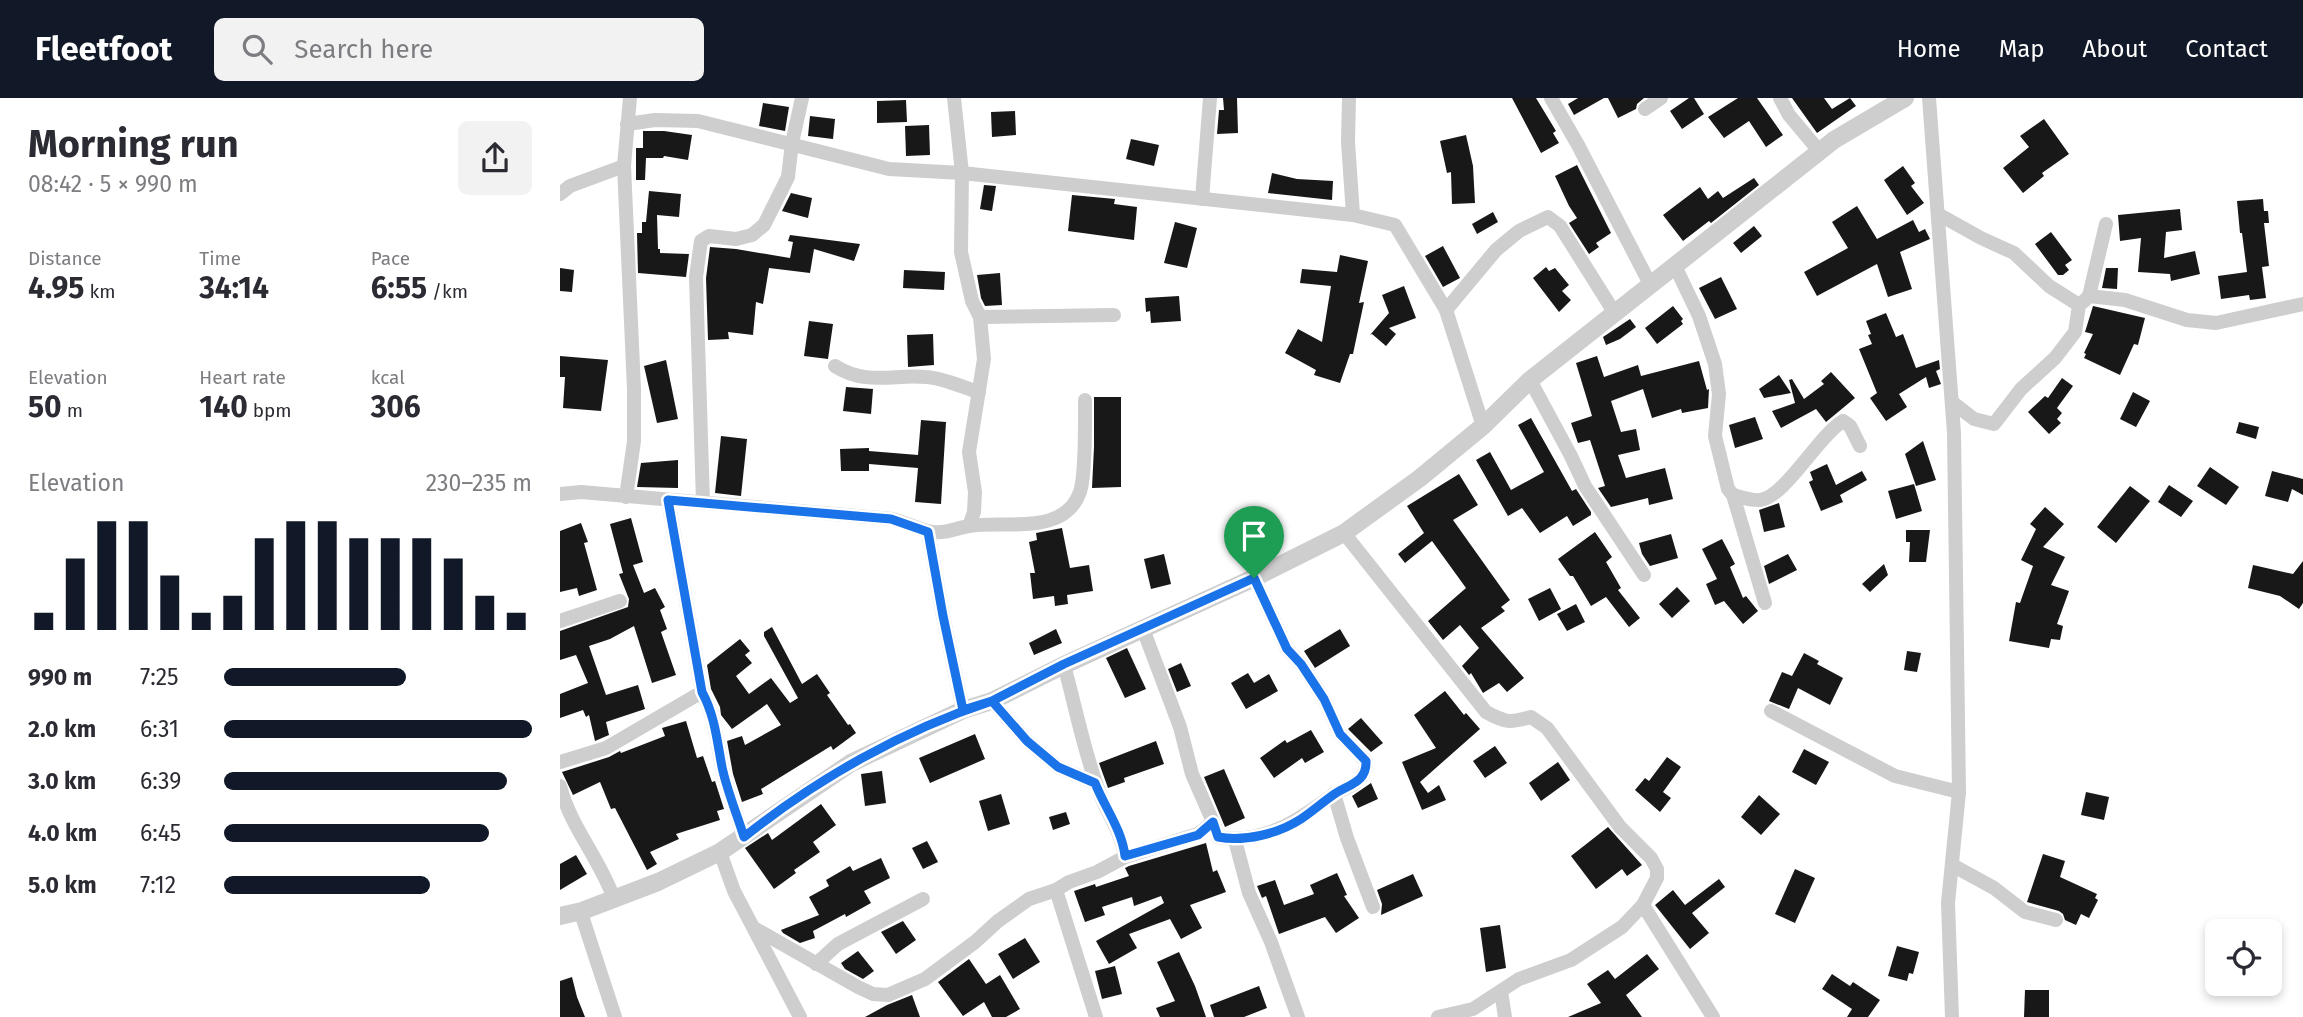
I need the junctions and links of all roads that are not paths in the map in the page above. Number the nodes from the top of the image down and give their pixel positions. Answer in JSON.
{"nodes":[{"id":1,"x":630,"y":98,"type":"edge"},
{"id":2,"x":802,"y":98,"type":"edge"},
{"id":3,"x":954,"y":98,"type":"edge"},
{"id":4,"x":1210,"y":98,"type":"edge"},
{"id":5,"x":1349,"y":98,"type":"edge"},
{"id":6,"x":1551,"y":98,"type":"edge"},
{"id":7,"x":1661,"y":98,"type":"edge"},
{"id":8,"x":1780,"y":98,"type":"edge"},
{"id":9,"x":1929,"y":98,"type":"edge"},
{"id":10,"x":1894,"y":101,"type":"edge"},
{"id":11,"x":1645,"y":109,"type":"dead end"},
{"id":12,"x":627,"y":124,"type":"junction"},
{"id":13,"x":792,"y":144,"type":"junction"},
{"id":14,"x":1819,"y":152,"type":"junction"},
{"id":15,"x":624,"y":166,"type":"junction"},
{"id":16,"x":962,"y":173,"type":"junction"},
{"id":17,"x":560,"y":194,"type":"edge"},
{"id":18,"x":1202,"y":199,"type":"junction"},
{"id":19,"x":1938,"y":214,"type":"junction"},
{"id":20,"x":1353,"y":215,"type":"junction"},
{"id":21,"x":2106,"y":224,"type":"dead end"},
{"id":22,"x":1675,"y":266,"type":"junction"},
{"id":23,"x":1650,"y":284,"type":"junction"},
{"id":24,"x":2084,"y":300,"type":"junction"},
{"id":25,"x":2303,"y":304,"type":"edge"},
{"id":26,"x":1446,"y":310,"type":"junction"},
{"id":27,"x":1614,"y":312,"type":"junction"},
{"id":28,"x":1114,"y":315,"type":"dead end"},
{"id":29,"x":980,"y":317,"type":"junction"},
{"id":30,"x":835,"y":366,"type":"dead end"},
{"id":31,"x":1530,"y":380,"type":"junction"},
{"id":32,"x":979,"y":392,"type":"junction"},
{"id":33,"x":1085,"y":400,"type":"dead end"},
{"id":34,"x":1952,"y":402,"type":"junction"},
{"id":35,"x":1483,"y":426,"type":"junction"},
{"id":36,"x":1860,"y":446,"type":"dead end"},
{"id":37,"x":560,"y":494,"type":"edge"},
{"id":38,"x":1733,"y":495,"type":"junction"},
{"id":39,"x":626,"y":496,"type":"junction"},
{"id":40,"x":668,"y":500,"type":"junction"},
{"id":41,"x":703,"y":502,"type":"junction"},
{"id":42,"x":969,"y":526,"type":"junction"},
{"id":43,"x":928,"y":532,"type":"junction"},
{"id":44,"x":1344,"y":533,"type":"junction"},
{"id":45,"x":1644,"y":575,"type":"dead end"},
{"id":46,"x":1254,"y":578,"type":"junction"},
{"id":47,"x":620,"y":601,"type":"dead end"},
{"id":48,"x":1765,"y":603,"type":"dead end"},
{"id":49,"x":560,"y":621,"type":"edge"},
{"id":50,"x":1143,"y":629,"type":"junction"},
{"id":51,"x":1064,"y":664,"type":"junction"},
{"id":52,"x":702,"y":692,"type":"junction"},
{"id":53,"x":992,"y":701,"type":"junction"},
{"id":54,"x":963,"y":710,"type":"junction"},
{"id":55,"x":1770,"y":711,"type":"dead end"},
{"id":56,"x":560,"y":762,"type":"edge"},
{"id":57,"x":1095,"y":783,"type":"junction"},
{"id":58,"x":560,"y":786,"type":"edge"},
{"id":59,"x":1959,"y":792,"type":"junction"},
{"id":60,"x":1334,"y":794,"type":"junction"},
{"id":61,"x":1213,"y":822,"type":"junction"},
{"id":62,"x":744,"y":837,"type":"junction"},
{"id":63,"x":1235,"y":840,"type":"junction"},
{"id":64,"x":720,"y":852,"type":"junction"},
{"id":65,"x":1125,"y":856,"type":"junction"},
{"id":66,"x":1952,"y":865,"type":"junction"},
{"id":67,"x":1056,"y":890,"type":"junction"},
{"id":68,"x":614,"y":899,"type":"junction"},
{"id":69,"x":923,"y":899,"type":"dead end"},
{"id":70,"x":1643,"y":905,"type":"junction"},
{"id":71,"x":1373,"y":907,"type":"dead end"},
{"id":72,"x":580,"y":911,"type":"junction"},
{"id":73,"x":560,"y":916,"type":"edge"},
{"id":74,"x":2056,"y":920,"type":"dead end"},
{"id":75,"x":754,"y":928,"type":"junction"},
{"id":76,"x":816,"y":964,"type":"junction"},
{"id":77,"x":1501,"y":991,"type":"junction"},
{"id":78,"x":615,"y":1017,"type":"edge"},
{"id":79,"x":800,"y":1017,"type":"edge"},
{"id":80,"x":1096,"y":1017,"type":"edge"},
{"id":81,"x":1298,"y":1017,"type":"edge"},
{"id":82,"x":1438,"y":1017,"type":"edge"},
{"id":83,"x":1505,"y":1017,"type":"edge"},
{"id":84,"x":1713,"y":1017,"type":"edge"},
{"id":85,"x":1952,"y":1017,"type":"edge"}],
"edges":[{"from":1,"to":12,"type":"street"},
{"from":2,"to":13,"type":"street"},
{"from":3,"to":16,"type":"street"},
{"from":4,"to":18,"type":"street"},
{"from":5,"to":20,"type":"street"},
{"from":6,"to":23,"type":"street"},
{"from":7,"to":11,"type":"street"},
{"from":8,"to":14,"type":"street"},
{"from":9,"to":19,"type":"street"},
{"from":10,"to":14,"type":"street"},
{"from":12,"to":13,"type":"street"},
{"from":12,"to":15,"type":"street"},
{"from":13,"to":16,"type":"street"},
{"from":13,"to":41,"type":"street"},
{"from":14,"to":22,"type":"street"},
{"from":15,"to":17,"type":"street"},
{"from":15,"to":39,"type":"street"},
{"from":16,"to":18,"type":"street"},
{"from":16,"to":29,"type":"street"},
{"from":18,"to":20,"type":"street"},
{"from":19,"to":24,"type":"street"},
{"from":19,"to":34,"type":"street"},
{"from":20,"to":26,"type":"street"},
{"from":21,"to":24,"type":"street"},
{"from":22,"to":23,"type":"street"},
{"from":22,"to":38,"type":"street"},
{"from":23,"to":27,"type":"street"},
{"from":24,"to":25,"type":"street"},
{"from":24,"to":34,"type":"street"},
{"from":26,"to":27,"type":"street"},
{"from":26,"to":35,"type":"street"},
{"from":27,"to":31,"type":"street"},
{"from":28,"to":29,"type":"street"},
{"from":29,"to":32,"type":"street"},
{"from":30,"to":32,"type":"street"},
{"from":31,"to":35,"type":"street"},
{"from":31,"to":45,"type":"street"},
{"from":32,"to":42,"type":"street"},
{"from":33,"to":42,"type":"street"},
{"from":34,"to":59,"type":"street"},
{"from":35,"to":44,"type":"street"},
{"from":36,"to":38,"type":"street"},
{"from":37,"to":39,"type":"street"},
{"from":38,"to":48,"type":"street"},
{"from":39,"to":40,"type":"street"},
{"from":40,"to":41,"type":"street"},
{"from":40,"to":52,"type":"street"},
{"from":41,"to":43,"type":"street"},
{"from":42,"to":43,"type":"street"},
{"from":43,"to":54,"type":"street"},
{"from":44,"to":46,"type":"street"},
{"from":44,"to":70,"type":"street"},
{"from":46,"to":50,"type":"street"},
{"from":46,"to":60,"type":"street"},
{"from":47,"to":49,"type":"street"},
{"from":50,"to":51,"type":"street"},
{"from":50,"to":61,"type":"street"},
{"from":51,"to":53,"type":"street"},
{"from":51,"to":57,"type":"street"},
{"from":52,"to":56,"type":"street"},
{"from":52,"to":62,"type":"street"},
{"from":53,"to":54,"type":"street"},
{"from":53,"to":57,"type":"street"},
{"from":54,"to":62,"type":"street"},
{"from":55,"to":59,"type":"street"},
{"from":57,"to":65,"type":"street"},
{"from":58,"to":68,"type":"street"},
{"from":59,"to":66,"type":"street"},
{"from":60,"to":63,"type":"street"},
{"from":60,"to":71,"type":"street"},
{"from":61,"to":63,"type":"street"},
{"from":61,"to":65,"type":"street"},
{"from":62,"to":64,"type":"street"},
{"from":63,"to":81,"type":"street"},
{"from":64,"to":68,"type":"street"},
{"from":64,"to":75,"type":"street"},
{"from":65,"to":67,"type":"street"},
{"from":66,"to":74,"type":"street"},
{"from":66,"to":85,"type":"street"},
{"from":67,"to":76,"type":"street"},
{"from":67,"to":80,"type":"street"},
{"from":68,"to":72,"type":"street"},
{"from":69,"to":76,"type":"street"},
{"from":70,"to":77,"type":"street"},
{"from":70,"to":84,"type":"street"},
{"from":72,"to":73,"type":"street"},
{"from":72,"to":78,"type":"street"},
{"from":75,"to":76,"type":"street"},
{"from":75,"to":79,"type":"street"},
{"from":77,"to":82,"type":"street"},
{"from":77,"to":83,"type":"street"}]}
